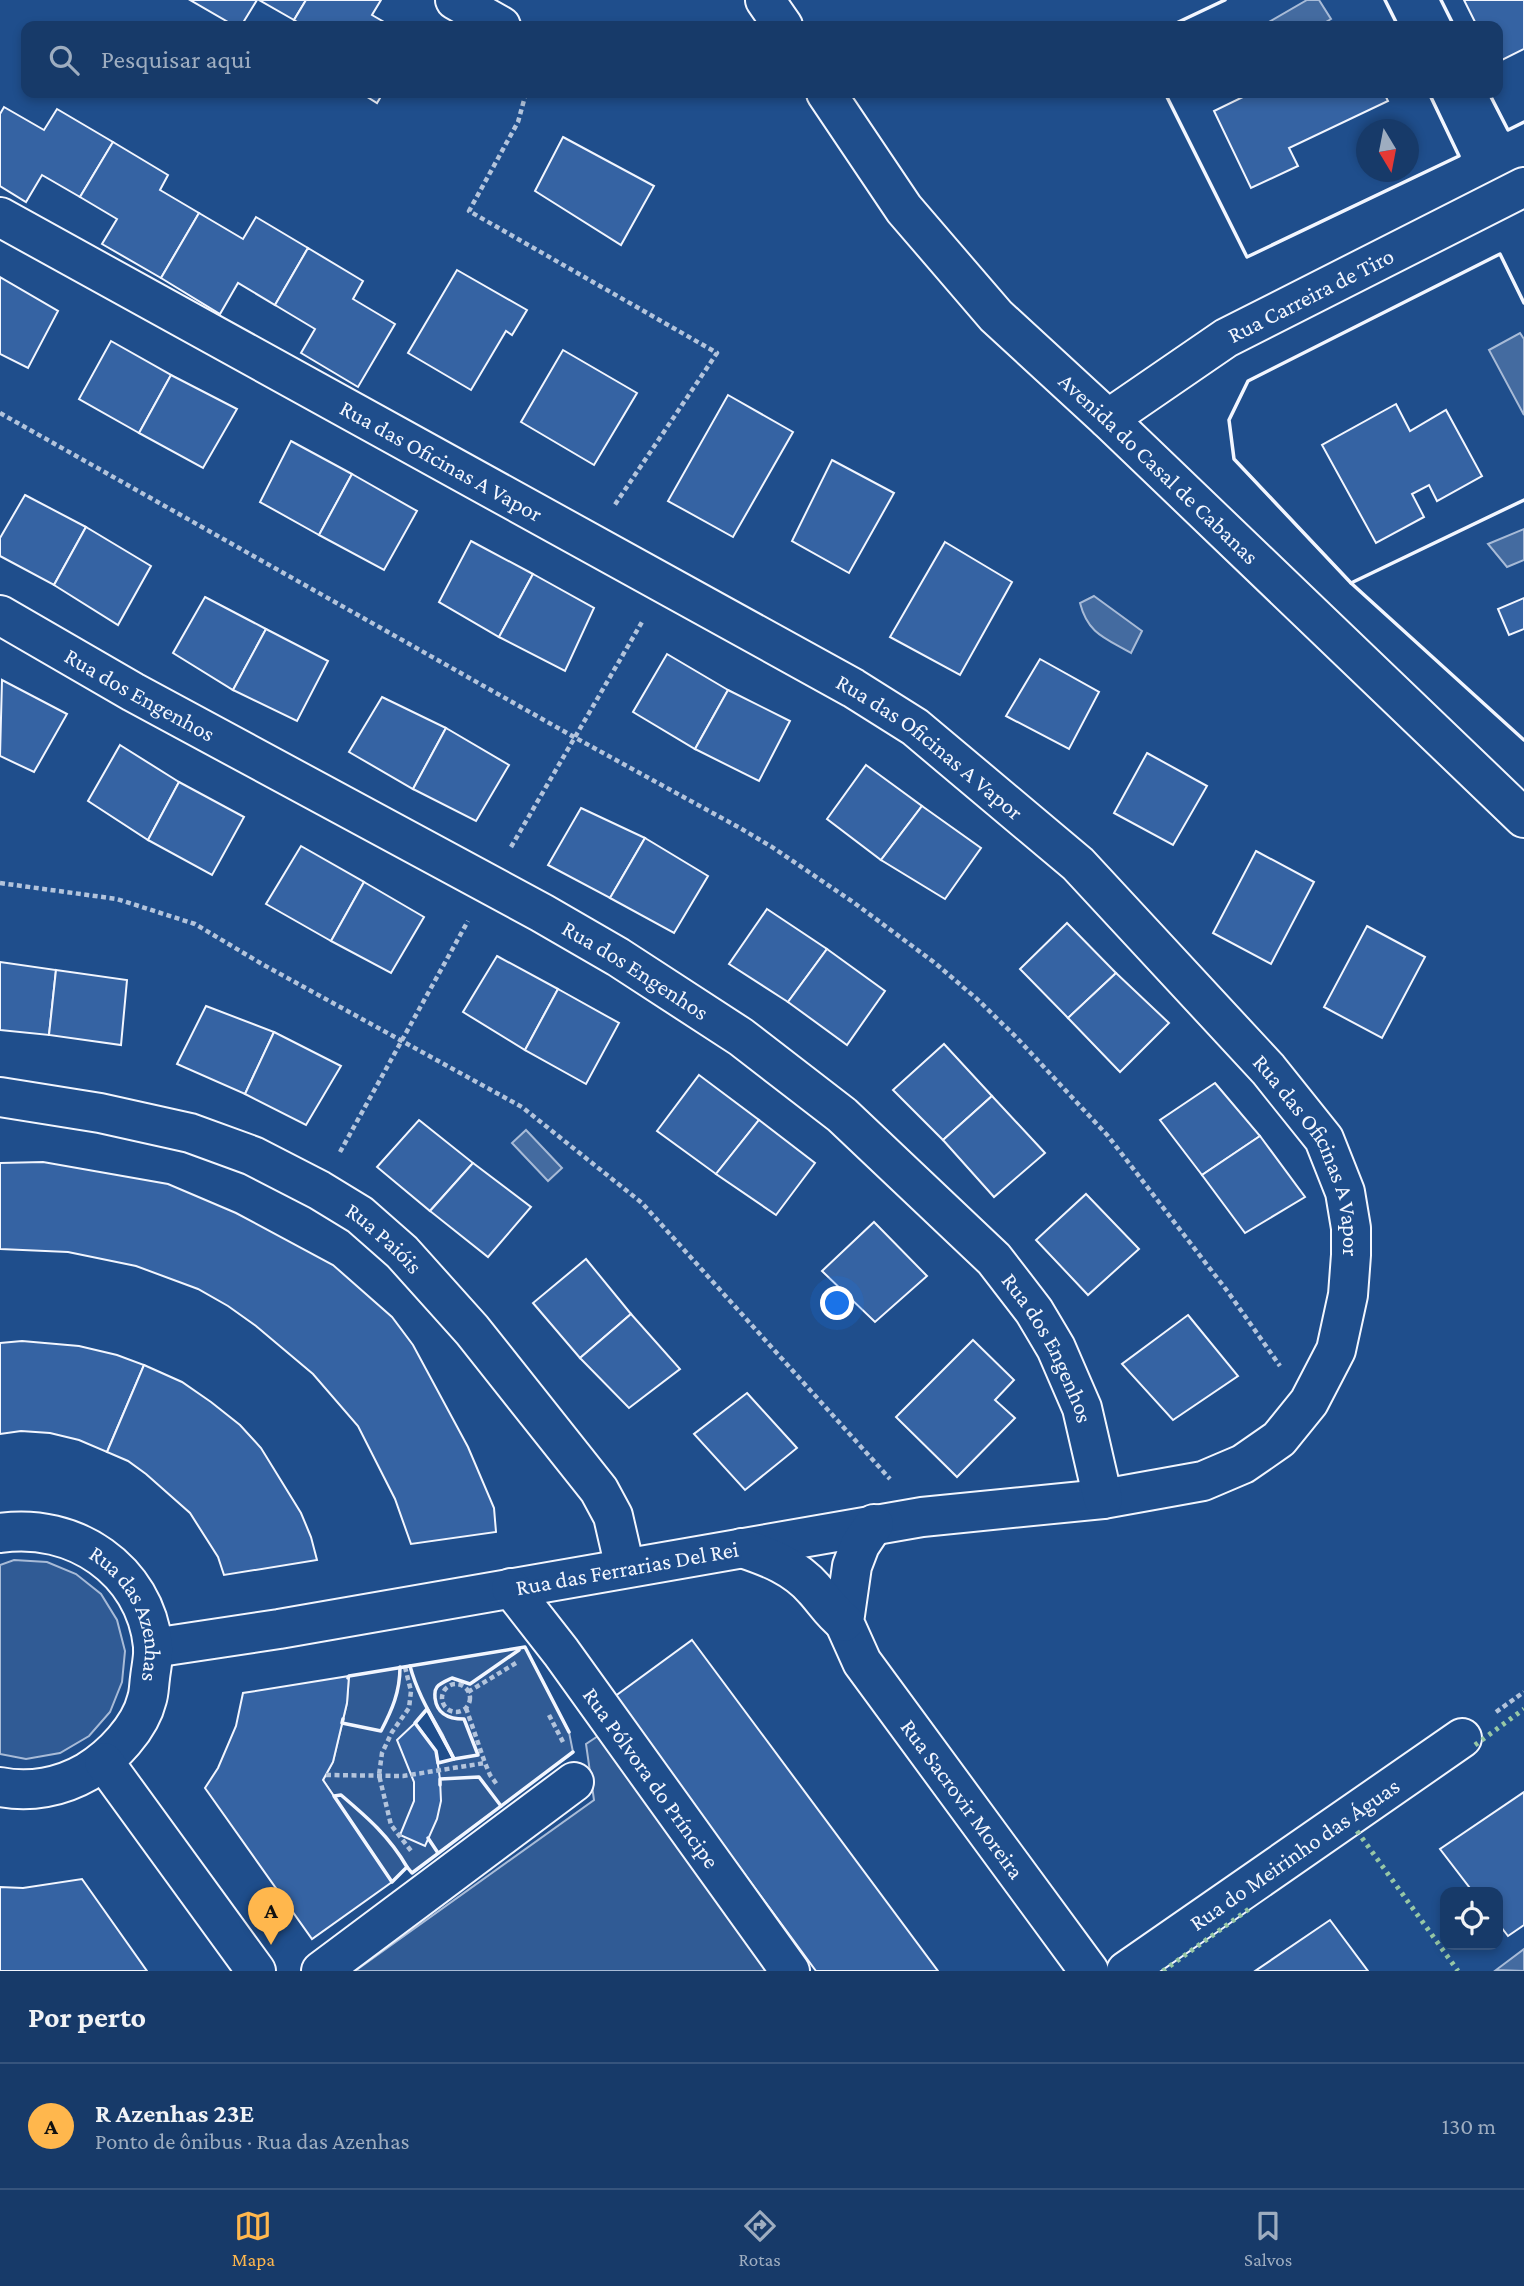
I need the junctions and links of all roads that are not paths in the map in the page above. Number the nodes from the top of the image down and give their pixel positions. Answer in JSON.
{"nodes":[{"id":1,"x":455,"y":0,"type":"edge"},
{"id":2,"x":765,"y":0,"type":"edge"},
{"id":3,"x":492,"y":21,"type":"edge"},
{"id":4,"x":780,"y":21,"type":"edge"},
{"id":5,"x":829,"y":98,"type":"edge"},
{"id":6,"x":1524,"y":187,"type":"edge"},
{"id":7,"x":0,"y":217,"type":"edge"},
{"id":8,"x":1108,"y":419,"type":"junction"},
{"id":9,"x":0,"y":615,"type":"edge"},
{"id":10,"x":1524,"y":818,"type":"edge"},
{"id":11,"x":0,"y":1097,"type":"edge"},
{"id":12,"x":1102,"y":1499,"type":"junction"},
{"id":13,"x":874,"y":1524,"type":"junction"},
{"id":14,"x":0,"y":1533,"type":"edge"},
{"id":15,"x":743,"y":1548,"type":"junction"},
{"id":16,"x":625,"y":1569,"type":"junction"},
{"id":17,"x":511,"y":1588,"type":"junction"},
{"id":18,"x":844,"y":1622,"type":"junction"},
{"id":19,"x":153,"y":1648,"type":"junction"},
{"id":20,"x":1461,"y":1738,"type":"dead end"},
{"id":21,"x":565,"y":1760,"type":"road end"},
{"id":22,"x":104,"y":1762,"type":"junction"},
{"id":23,"x":0,"y":1787,"type":"edge"},
{"id":24,"x":256,"y":1971,"type":"edge"},
{"id":25,"x":321,"y":1971,"type":"edge"},
{"id":26,"x":790,"y":1971,"type":"edge"},
{"id":27,"x":1089,"y":1971,"type":"edge"},
{"id":28,"x":1126,"y":1971,"type":"edge"}],
"edges":[{"from":1,"to":3,"type":"street"},
{"from":2,"to":4,"type":"street"},
{"from":5,"to":8,"type":"street","name":"Avenida do Casal de Cabanas"},
{"from":6,"to":8,"type":"street","name":"Rua Carreira de Tiro"},
{"from":7,"to":12,"type":"street","name":"Rua das Oficinas A Vapor"},
{"from":8,"to":10,"type":"street","name":"Avenida do Casal de Cabanas"},
{"from":9,"to":12,"type":"street","name":"Rua dos Engenhos"},
{"from":11,"to":16,"type":"street","name":"Rua Paióis"},
{"from":12,"to":13,"type":"street","name":"Rua das Ferrarias Del Rei"},
{"from":13,"to":15,"type":"street","name":"Rua das Ferrarias Del Rei"},
{"from":13,"to":18,"type":"street"},
{"from":14,"to":19,"type":"street","name":"Rua das Azenhas"},
{"from":15,"to":16,"type":"street","name":"Rua das Ferrarias Del Rei"},
{"from":15,"to":18,"type":"street","name":"Rua Sacrovir Moreira"},
{"from":16,"to":17,"type":"street","name":"Rua das Ferrarias Del Rei"},
{"from":17,"to":19,"type":"street","name":"Rua das Ferrarias Del Rei"},
{"from":17,"to":26,"type":"street","name":"Rua Pólvora do Príncipe"},
{"from":18,"to":27,"type":"street","name":"Rua Sacrovir Moreira"},
{"from":19,"to":22,"type":"street","name":"Rua das Azenhas"},
{"from":20,"to":28,"type":"street","name":"Rua do Meirinho das Águas"},
{"from":21,"to":25,"type":"street"},
{"from":22,"to":23,"type":"street","name":"Rua das Azenhas"},
{"from":22,"to":24,"type":"street"}]}
